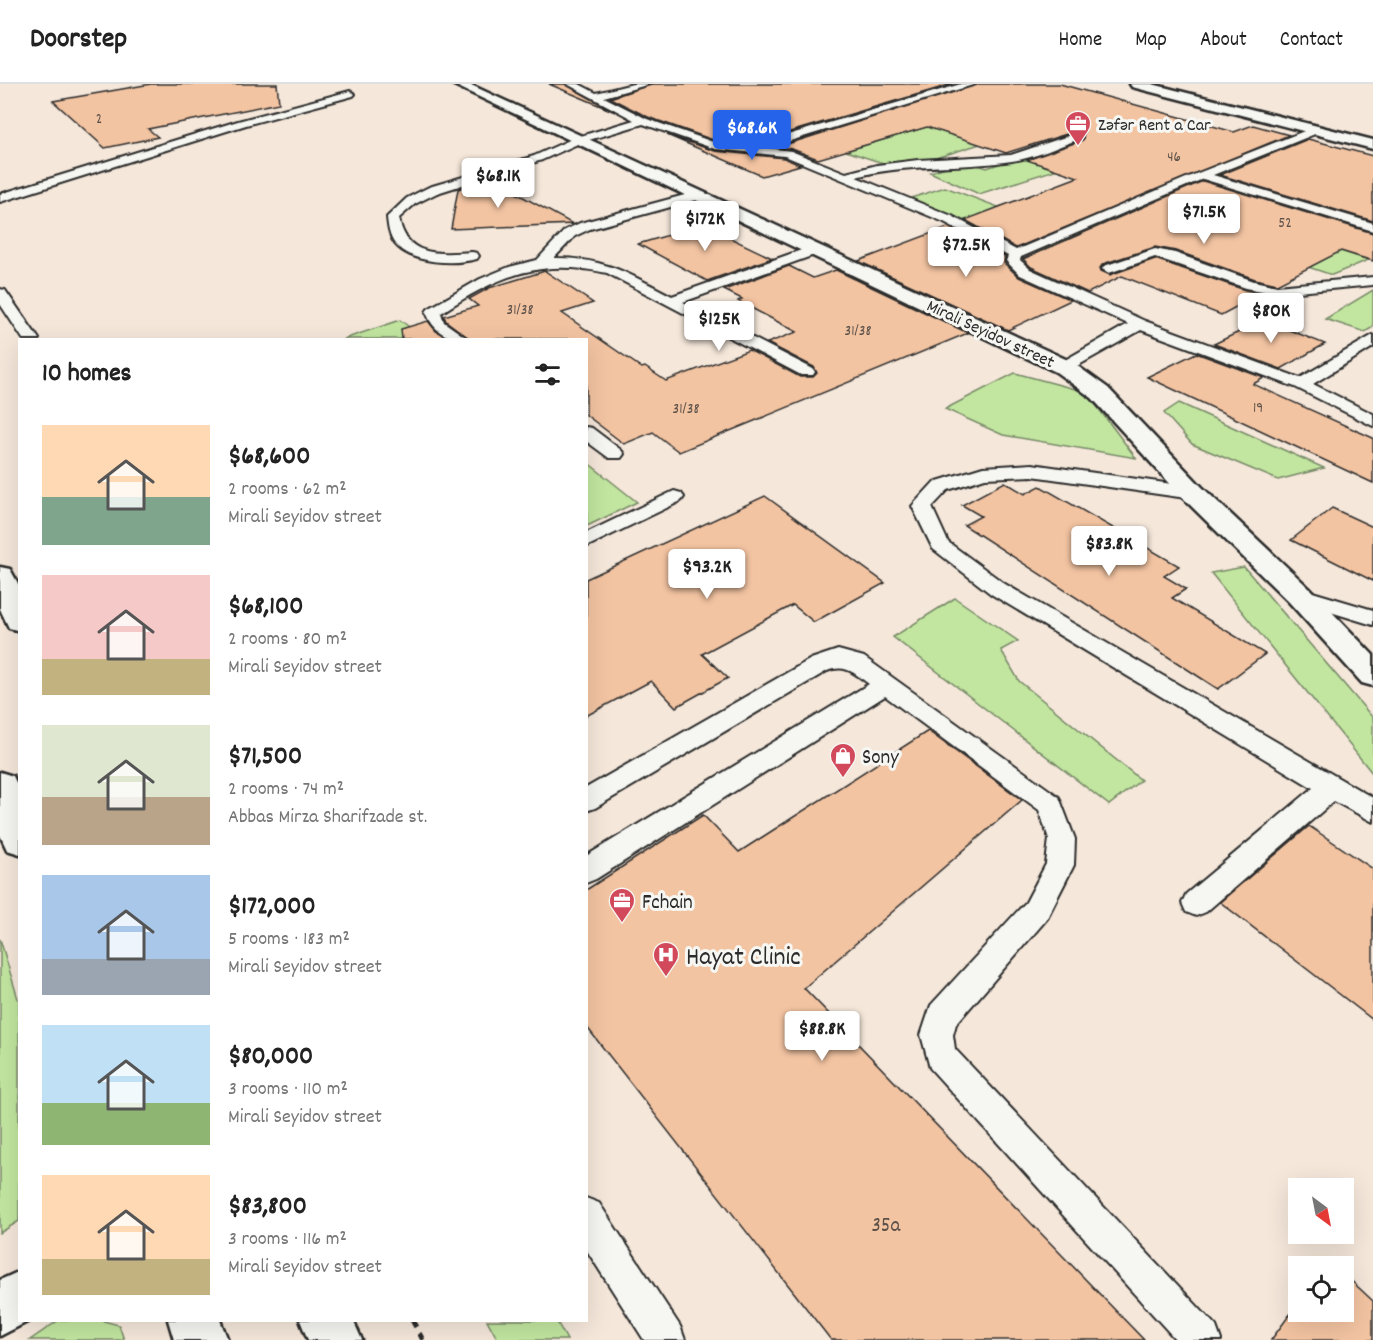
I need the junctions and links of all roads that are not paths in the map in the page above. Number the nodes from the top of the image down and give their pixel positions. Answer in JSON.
{"nodes":[{"id":1,"x":458,"y":84,"type":"edge"},
{"id":2,"x":573,"y":84,"type":"edge"},
{"id":3,"x":645,"y":84,"type":"edge"},
{"id":4,"x":971,"y":84,"type":"edge"},
{"id":5,"x":1137,"y":84,"type":"edge"},
{"id":6,"x":1187,"y":84,"type":"edge"},
{"id":7,"x":920,"y":87,"type":"dead end"},
{"id":8,"x":938,"y":93,"type":"junction"},
{"id":9,"x":350,"y":94,"type":"dead end"},
{"id":10,"x":594,"y":96,"type":"junction"},
{"id":11,"x":643,"y":121,"type":"junction"},
{"id":12,"x":1316,"y":130,"type":"junction"},
{"id":13,"x":1078,"y":136,"type":"dead end"},
{"id":14,"x":578,"y":140,"type":"junction"},
{"id":15,"x":1371,"y":140,"type":"edge"},
{"id":16,"x":753,"y":149,"type":"junction"},
{"id":17,"x":1202,"y":175,"type":"junction"},
{"id":18,"x":847,"y":176,"type":"junction"},
{"id":19,"x":696,"y":196,"type":"junction"},
{"id":20,"x":0,"y":198,"type":"edge"},
{"id":21,"x":1373,"y":227,"type":"edge"},
{"id":22,"x":812,"y":250,"type":"junction"},
{"id":23,"x":1015,"y":255,"type":"junction"},
{"id":24,"x":472,"y":256,"type":"dead end"},
{"id":25,"x":542,"y":263,"type":"junction"},
{"id":26,"x":1109,"y":269,"type":"dead end"},
{"id":27,"x":1373,"y":281,"type":"edge"},
{"id":28,"x":0,"y":293,"type":"edge"},
{"id":29,"x":672,"y":301,"type":"junction"},
{"id":30,"x":1140,"y":324,"type":"junction"},
{"id":31,"x":30,"y":338,"type":"edge"},
{"id":32,"x":459,"y":338,"type":"edge"},
{"id":33,"x":1373,"y":340,"type":"edge"},
{"id":34,"x":1065,"y":367,"type":"junction"},
{"id":35,"x":807,"y":372,"type":"dead end"},
{"id":36,"x":1301,"y":384,"type":"junction"},
{"id":37,"x":1373,"y":421,"type":"edge"},
{"id":38,"x":588,"y":434,"type":"edge"},
{"id":39,"x":615,"y":454,"type":"dead end"},
{"id":40,"x":1192,"y":493,"type":"junction"},
{"id":41,"x":674,"y":497,"type":"dead end"},
{"id":42,"x":588,"y":540,"type":"edge"},
{"id":43,"x":0,"y":576,"type":"edge"},
{"id":44,"x":1299,"y":595,"type":"junction"},
{"id":45,"x":18,"y":616,"type":"edge"},
{"id":46,"x":1373,"y":618,"type":"edge"},
{"id":47,"x":1373,"y":675,"type":"edge"},
{"id":48,"x":887,"y":684,"type":"junction"},
{"id":49,"x":0,"y":786,"type":"edge"},
{"id":50,"x":1332,"y":787,"type":"junction"},
{"id":51,"x":588,"y":800,"type":"edge"},
{"id":52,"x":1373,"y":811,"type":"edge"},
{"id":53,"x":18,"y":834,"type":"edge"},
{"id":54,"x":588,"y":870,"type":"edge"},
{"id":55,"x":1196,"y":903,"type":"dead end"},
{"id":56,"x":588,"y":1219,"type":"edge"},
{"id":57,"x":18,"y":1298,"type":"edge"},
{"id":58,"x":0,"y":1310,"type":"edge"},
{"id":59,"x":195,"y":1322,"type":"edge"},
{"id":60,"x":327,"y":1322,"type":"edge"},
{"id":61,"x":201,"y":1340,"type":"edge"},
{"id":62,"x":335,"y":1340,"type":"edge"},
{"id":63,"x":666,"y":1340,"type":"edge"},
{"id":64,"x":1203,"y":1340,"type":"edge"}],
"edges":[{"from":1,"to":14,"type":"street","name":"Mirali Seyidov street"},
{"from":2,"to":10,"type":"lane"},
{"from":3,"to":10,"type":"lane"},
{"from":4,"to":8,"type":"lane"},
{"from":5,"to":12,"type":"street"},
{"from":6,"to":15,"type":"street"},
{"from":7,"to":8,"type":"lane"},
{"from":8,"to":16,"type":"lane"},
{"from":9,"to":20,"type":"lane"},
{"from":10,"to":11,"type":"lane"},
{"from":11,"to":14,"type":"lane"},
{"from":11,"to":16,"type":"lane"},
{"from":12,"to":15,"type":"street"},
{"from":12,"to":17,"type":"lane"},
{"from":13,"to":18,"type":"lane"},
{"from":14,"to":19,"type":"street","name":"Mirali Seyidov street"},
{"from":14,"to":24,"type":"lane"},
{"from":16,"to":18,"type":"lane"},
{"from":17,"to":21,"type":"lane"},
{"from":17,"to":23,"type":"lane"},
{"from":18,"to":23,"type":"lane"},
{"from":19,"to":22,"type":"street","name":"Mirali Seyidov street"},
{"from":19,"to":25,"type":"lane"},
{"from":22,"to":29,"type":"lane"},
{"from":22,"to":34,"type":"street","name":"Mirali Seyidov street"},
{"from":23,"to":30,"type":"lane"},
{"from":25,"to":29,"type":"lane"},
{"from":25,"to":32,"type":"lane"},
{"from":26,"to":27,"type":"lane"},
{"from":28,"to":31,"type":"lane"},
{"from":29,"to":35,"type":"lane"},
{"from":30,"to":34,"type":"lane"},
{"from":30,"to":36,"type":"lane"},
{"from":33,"to":36,"type":"lane"},
{"from":34,"to":40,"type":"street","name":"Mirali Seyidov street"},
{"from":36,"to":37,"type":"lane"},
{"from":38,"to":39,"type":"lane"},
{"from":40,"to":44,"type":"street","name":"Mirali Seyidov street"},
{"from":40,"to":50,"type":"lane"},
{"from":41,"to":42,"type":"lane"},
{"from":43,"to":45,"type":"street"},
{"from":44,"to":46,"type":"lane"},
{"from":44,"to":47,"type":"street","name":"Mirali Seyidov street"},
{"from":48,"to":51,"type":"lane"},
{"from":48,"to":54,"type":"lane"},
{"from":48,"to":64,"type":"lane"},
{"from":49,"to":53,"type":"street"},
{"from":50,"to":52,"type":"lane"},
{"from":50,"to":55,"type":"lane"},
{"from":56,"to":63,"type":"lane"},
{"from":57,"to":58,"type":"street"},
{"from":59,"to":61,"type":"street"},
{"from":60,"to":62,"type":"street"}]}
